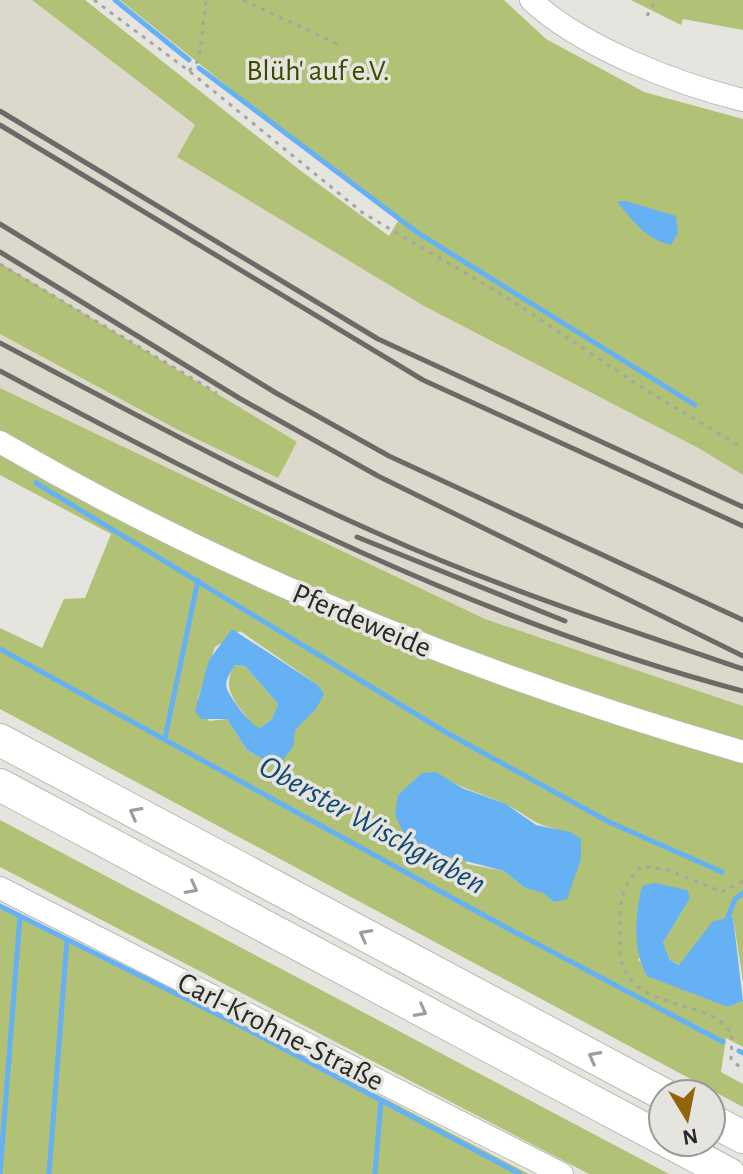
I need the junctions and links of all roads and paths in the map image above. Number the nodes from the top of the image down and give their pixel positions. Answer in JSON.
{"nodes":[{"id":1,"x":94,"y":0,"type":"edge"},
{"id":2,"x":206,"y":0,"type":"edge"},
{"id":3,"x":243,"y":0,"type":"edge"},
{"id":4,"x":531,"y":0,"type":"edge"},
{"id":5,"x":656,"y":0,"type":"edge"},
{"id":6,"x":647,"y":16,"type":"dead end"},
{"id":7,"x":342,"y":46,"type":"dead end"},
{"id":8,"x":189,"y":71,"type":"junction"},
{"id":9,"x":743,"y":100,"type":"edge"},
{"id":10,"x":0,"y":264,"type":"edge"},
{"id":11,"x":217,"y":393,"type":"dead end"},
{"id":12,"x":0,"y":442,"type":"edge"},
{"id":13,"x":743,"y":448,"type":"edge"},
{"id":14,"x":0,"y":740,"type":"edge"},
{"id":15,"x":743,"y":752,"type":"edge"},
{"id":16,"x":0,"y":785,"type":"edge"},
{"id":17,"x":743,"y":881,"type":"edge"},
{"id":18,"x":0,"y":888,"type":"edge"},
{"id":19,"x":743,"y":1070,"type":"edge"},
{"id":20,"x":647,"y":1085,"type":"edge"},
{"id":21,"x":647,"y":1130,"type":"edge"},
{"id":22,"x":699,"y":1158,"type":"edge"},
{"id":23,"x":562,"y":1174,"type":"edge"},
{"id":24,"x":729,"y":1174,"type":"edge"}],
"edges":[{"from":1,"to":8,"type":"path"},
{"from":2,"to":8,"type":"path"},
{"from":3,"to":7,"type":"path"},
{"from":4,"to":9,"type":"street"},
{"from":5,"to":6,"type":"path"},
{"from":8,"to":13,"type":"path"},
{"from":10,"to":11,"type":"path"},
{"from":12,"to":15,"type":"street","name":"Pferdeweide"},
{"from":20,"to":14,"type":"highway","one_way":true},
{"from":16,"to":21,"type":"highway","one_way":true},
{"from":17,"to":19,"type":"path"},
{"from":18,"to":23,"type":"street","name":"Carl-Krohne-Straße"},
{"from":22,"to":24,"type":"highway"}]}
